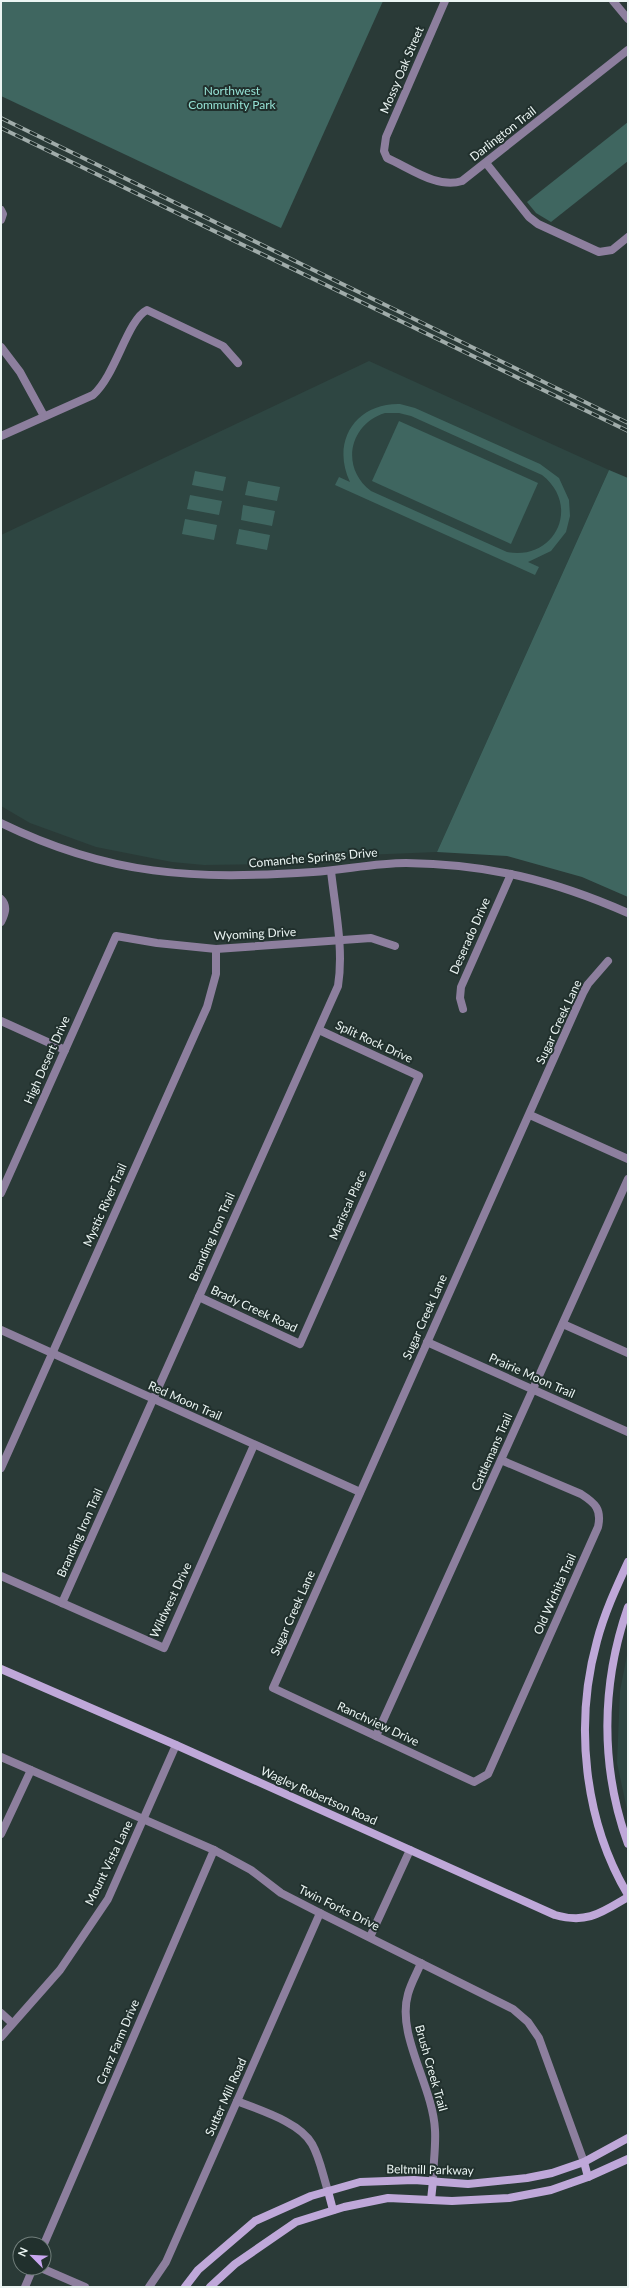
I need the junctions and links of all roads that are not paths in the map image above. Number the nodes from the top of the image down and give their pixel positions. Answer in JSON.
{"nodes":[{"id":1,"x":445,"y":1,"type":"edge"},
{"id":2,"x":613,"y":1,"type":"edge"},
{"id":3,"x":628,"y":19,"type":"edge"},
{"id":4,"x":628,"y":50,"type":"edge"},
{"id":5,"x":384,"y":150,"type":"joint"},
{"id":6,"x":486,"y":163,"type":"junction"},
{"id":7,"x":1,"y":210,"type":"edge"},
{"id":8,"x":1,"y":220,"type":"edge"},
{"id":9,"x":628,"y":237,"type":"edge"},
{"id":10,"x":1,"y":347,"type":"edge"},
{"id":11,"x":238,"y":363,"type":"dead end"},
{"id":12,"x":44,"y":416,"type":"junction"},
{"id":13,"x":1,"y":436,"type":"edge"},
{"id":14,"x":1,"y":823,"type":"edge"},
{"id":15,"x":331,"y":871,"type":"junction"},
{"id":16,"x":511,"y":874,"type":"junction"},
{"id":17,"x":3,"y":901,"type":"edge"},
{"id":18,"x":628,"y":913,"type":"edge"},
{"id":19,"x":1,"y":922,"type":"edge"},
{"id":20,"x":116,"y":936,"type":"joint"},
{"id":21,"x":339,"y":941,"type":"junction"},
{"id":22,"x":395,"y":946,"type":"dead end"},
{"id":23,"x":216,"y":948,"type":"junction"},
{"id":24,"x":608,"y":961,"type":"dead end"},
{"id":25,"x":463,"y":1009,"type":"dead end"},
{"id":26,"x":1,"y":1021,"type":"edge"},
{"id":27,"x":319,"y":1030,"type":"junction"},
{"id":28,"x":65,"y":1050,"type":"junction"},
{"id":29,"x":419,"y":1076,"type":"joint"},
{"id":30,"x":530,"y":1115,"type":"junction"},
{"id":31,"x":628,"y":1159,"type":"edge"},
{"id":32,"x":628,"y":1179,"type":"edge"},
{"id":33,"x":1,"y":1193,"type":"edge"},
{"id":34,"x":198,"y":1297,"type":"junction"},
{"id":35,"x":563,"y":1324,"type":"junction"},
{"id":36,"x":1,"y":1330,"type":"edge"},
{"id":37,"x":427,"y":1342,"type":"junction"},
{"id":38,"x":300,"y":1344,"type":"joint"},
{"id":39,"x":52,"y":1353,"type":"junction"},
{"id":40,"x":628,"y":1353,"type":"edge"},
{"id":41,"x":533,"y":1390,"type":"junction"},
{"id":42,"x":153,"y":1400,"type":"junction"},
{"id":43,"x":628,"y":1432,"type":"edge"},
{"id":44,"x":254,"y":1445,"type":"junction"},
{"id":45,"x":501,"y":1460,"type":"junction"},
{"id":46,"x":1,"y":1468,"type":"edge"},
{"id":47,"x":360,"y":1492,"type":"junction"},
{"id":48,"x":628,"y":1562,"type":"edge"},
{"id":49,"x":1,"y":1576,"type":"edge"},
{"id":50,"x":62,"y":1603,"type":"junction"},
{"id":51,"x":628,"y":1606,"type":"edge"},
{"id":52,"x":1,"y":1669,"type":"edge"},
{"id":53,"x":273,"y":1688,"type":"joint"},
{"id":54,"x":376,"y":1736,"type":"junction"},
{"id":55,"x":176,"y":1745,"type":"junction"},
{"id":56,"x":1,"y":1757,"type":"edge"},
{"id":57,"x":31,"y":1770,"type":"junction"},
{"id":58,"x":474,"y":1782,"type":"joint"},
{"id":59,"x":144,"y":1819,"type":"junction"},
{"id":60,"x":1,"y":1834,"type":"edge"},
{"id":61,"x":628,"y":1844,"type":"edge"},
{"id":62,"x":214,"y":1850,"type":"junction"},
{"id":63,"x":410,"y":1850,"type":"junction"},
{"id":64,"x":628,"y":1896,"type":"edge"},
{"id":65,"x":320,"y":1913,"type":"junction"},
{"id":66,"x":370,"y":1937,"type":"junction"},
{"id":67,"x":421,"y":1963,"type":"junction"},
{"id":68,"x":1,"y":2014,"type":"edge"},
{"id":69,"x":12,"y":2023,"type":"junction"},
{"id":70,"x":1,"y":2038,"type":"edge"},
{"id":71,"x":237,"y":2102,"type":"junction"},
{"id":72,"x":628,"y":2138,"type":"edge"},
{"id":73,"x":628,"y":2159,"type":"edge"},
{"id":74,"x":584,"y":2162,"type":"junction"},
{"id":75,"x":588,"y":2177,"type":"junction"},
{"id":76,"x":433,"y":2182,"type":"junction"},
{"id":77,"x":328,"y":2191,"type":"junction"},
{"id":78,"x":431,"y":2200,"type":"junction"},
{"id":79,"x":333,"y":2210,"type":"junction"},
{"id":80,"x":47,"y":2236,"type":"edge"},
{"id":81,"x":52,"y":2273,"type":"edge"},
{"id":82,"x":30,"y":2276,"type":"edge"},
{"id":83,"x":25,"y":2287,"type":"edge"},
{"id":84,"x":85,"y":2287,"type":"edge"},
{"id":85,"x":149,"y":2287,"type":"edge"},
{"id":86,"x":185,"y":2287,"type":"edge"},
{"id":87,"x":210,"y":2287,"type":"edge"}],
"edges":[{"from":1,"to":5,"type":"street","name":"Mossy Oak Street"},
{"from":2,"to":3,"type":"street"},
{"from":4,"to":6,"type":"street","name":"Darlington Trail"},
{"from":5,"to":6,"type":"street","name":"Darlington Trail"},
{"from":6,"to":9,"type":"street"},
{"from":7,"to":8,"type":"street"},
{"from":10,"to":12,"type":"street"},
{"from":11,"to":12,"type":"street"},
{"from":12,"to":13,"type":"street"},
{"from":14,"to":15,"type":"street","name":"Comanche Springs Drive"},
{"from":15,"to":16,"type":"street","name":"Comanche Springs Drive"},
{"from":15,"to":21,"type":"street","name":"Branding Iron Trail"},
{"from":16,"to":18,"type":"street","name":"Comanche Springs Drive"},
{"from":16,"to":25,"type":"street","name":"Deserado Drive"},
{"from":17,"to":19,"type":"street"},
{"from":20,"to":23,"type":"street","name":"Wyoming Drive"},
{"from":20,"to":28,"type":"street","name":"High Desert Drive"},
{"from":21,"to":22,"type":"street","name":"Wyoming Drive"},
{"from":21,"to":23,"type":"street","name":"Wyoming Drive"},
{"from":21,"to":27,"type":"street","name":"Branding Iron Trail"},
{"from":23,"to":39,"type":"street","name":"Mystic River Trail"},
{"from":24,"to":30,"type":"street","name":"Sugar Creek Lane"},
{"from":26,"to":28,"type":"street"},
{"from":27,"to":29,"type":"street","name":"Split Rock Drive"},
{"from":27,"to":34,"type":"street","name":"Branding Iron Trail"},
{"from":28,"to":33,"type":"street","name":"High Desert Drive"},
{"from":29,"to":38,"type":"street","name":"Mariscal Place"},
{"from":30,"to":31,"type":"street"},
{"from":30,"to":37,"type":"street","name":"Sugar Creek Lane"},
{"from":32,"to":35,"type":"street","name":"Cattlemans Trail"},
{"from":34,"to":38,"type":"street","name":"Brady Creek Road"},
{"from":34,"to":42,"type":"street","name":"Branding Iron Trail"},
{"from":35,"to":40,"type":"street"},
{"from":35,"to":41,"type":"street","name":"Cattlemans Trail"},
{"from":36,"to":39,"type":"street","name":"Red Moon Trail"},
{"from":37,"to":41,"type":"street","name":"Prairie Moon Trail"},
{"from":37,"to":47,"type":"street","name":"Sugar Creek Lane"},
{"from":39,"to":42,"type":"street","name":"Red Moon Trail"},
{"from":39,"to":46,"type":"street","name":"Mystic River Trail"},
{"from":41,"to":43,"type":"street","name":"Prairie Moon Trail"},
{"from":41,"to":45,"type":"street","name":"Cattlemans Trail"},
{"from":42,"to":44,"type":"street","name":"Red Moon Trail"},
{"from":42,"to":50,"type":"street","name":"Branding Iron Trail"},
{"from":44,"to":47,"type":"street","name":"Red Moon Trail"},
{"from":44,"to":50,"type":"street","name":"Wildwest Drive"},
{"from":45,"to":54,"type":"street","name":"Cattlemans Trail"},
{"from":45,"to":58,"type":"street","name":"Old Wichita Trail"},
{"from":47,"to":53,"type":"street","name":"Sugar Creek Lane"},
{"from":48,"to":64,"type":"street"},
{"from":49,"to":50,"type":"street","name":"Wildwest Drive"},
{"from":51,"to":61,"type":"street"},
{"from":52,"to":55,"type":"street","name":"Wagley Robertson Road"},
{"from":53,"to":54,"type":"street","name":"Ranchview Drive"},
{"from":54,"to":58,"type":"street","name":"Ranchview Drive"},
{"from":55,"to":59,"type":"street","name":"Mount Vista Lane"},
{"from":55,"to":63,"type":"street","name":"Wagley Robertson Road"},
{"from":56,"to":57,"type":"street","name":"Twin Forks Drive"},
{"from":57,"to":59,"type":"street","name":"Twin Forks Drive"},
{"from":57,"to":60,"type":"street"},
{"from":59,"to":62,"type":"street","name":"Twin Forks Drive"},
{"from":59,"to":69,"type":"street","name":"Mount Vista Lane"},
{"from":62,"to":65,"type":"street","name":"Twin Forks Drive"},
{"from":62,"to":80,"type":"street","name":"Cranz Farm Drive"},
{"from":63,"to":64,"type":"street","name":"Wagley Robertson Road"},
{"from":63,"to":66,"type":"street"},
{"from":65,"to":66,"type":"street","name":"Twin Forks Drive"},
{"from":65,"to":71,"type":"street","name":"Sutter Mill Road"},
{"from":66,"to":67,"type":"street","name":"Twin Forks Drive"},
{"from":67,"to":74,"type":"street","name":"Twin Forks Drive"},
{"from":67,"to":76,"type":"street","name":"Brush Creek Trail"},
{"from":68,"to":69,"type":"street"},
{"from":69,"to":70,"type":"street","name":"Mount Vista Lane"},
{"from":71,"to":77,"type":"street"},
{"from":71,"to":85,"type":"street","name":"Sutter Mill Road"},
{"from":72,"to":74,"type":"street","name":"Beltmill Parkway"},
{"from":73,"to":75,"type":"street"},
{"from":74,"to":75,"type":"street"},
{"from":74,"to":76,"type":"street","name":"Beltmill Parkway"},
{"from":75,"to":78,"type":"street"},
{"from":76,"to":77,"type":"street","name":"Beltmill Parkway"},
{"from":76,"to":78,"type":"street"},
{"from":77,"to":79,"type":"street"},
{"from":77,"to":86,"type":"street","name":"Beltmill Parkway"},
{"from":78,"to":79,"type":"street"},
{"from":79,"to":87,"type":"street"},
{"from":81,"to":84,"type":"street"},
{"from":82,"to":83,"type":"street"}]}
